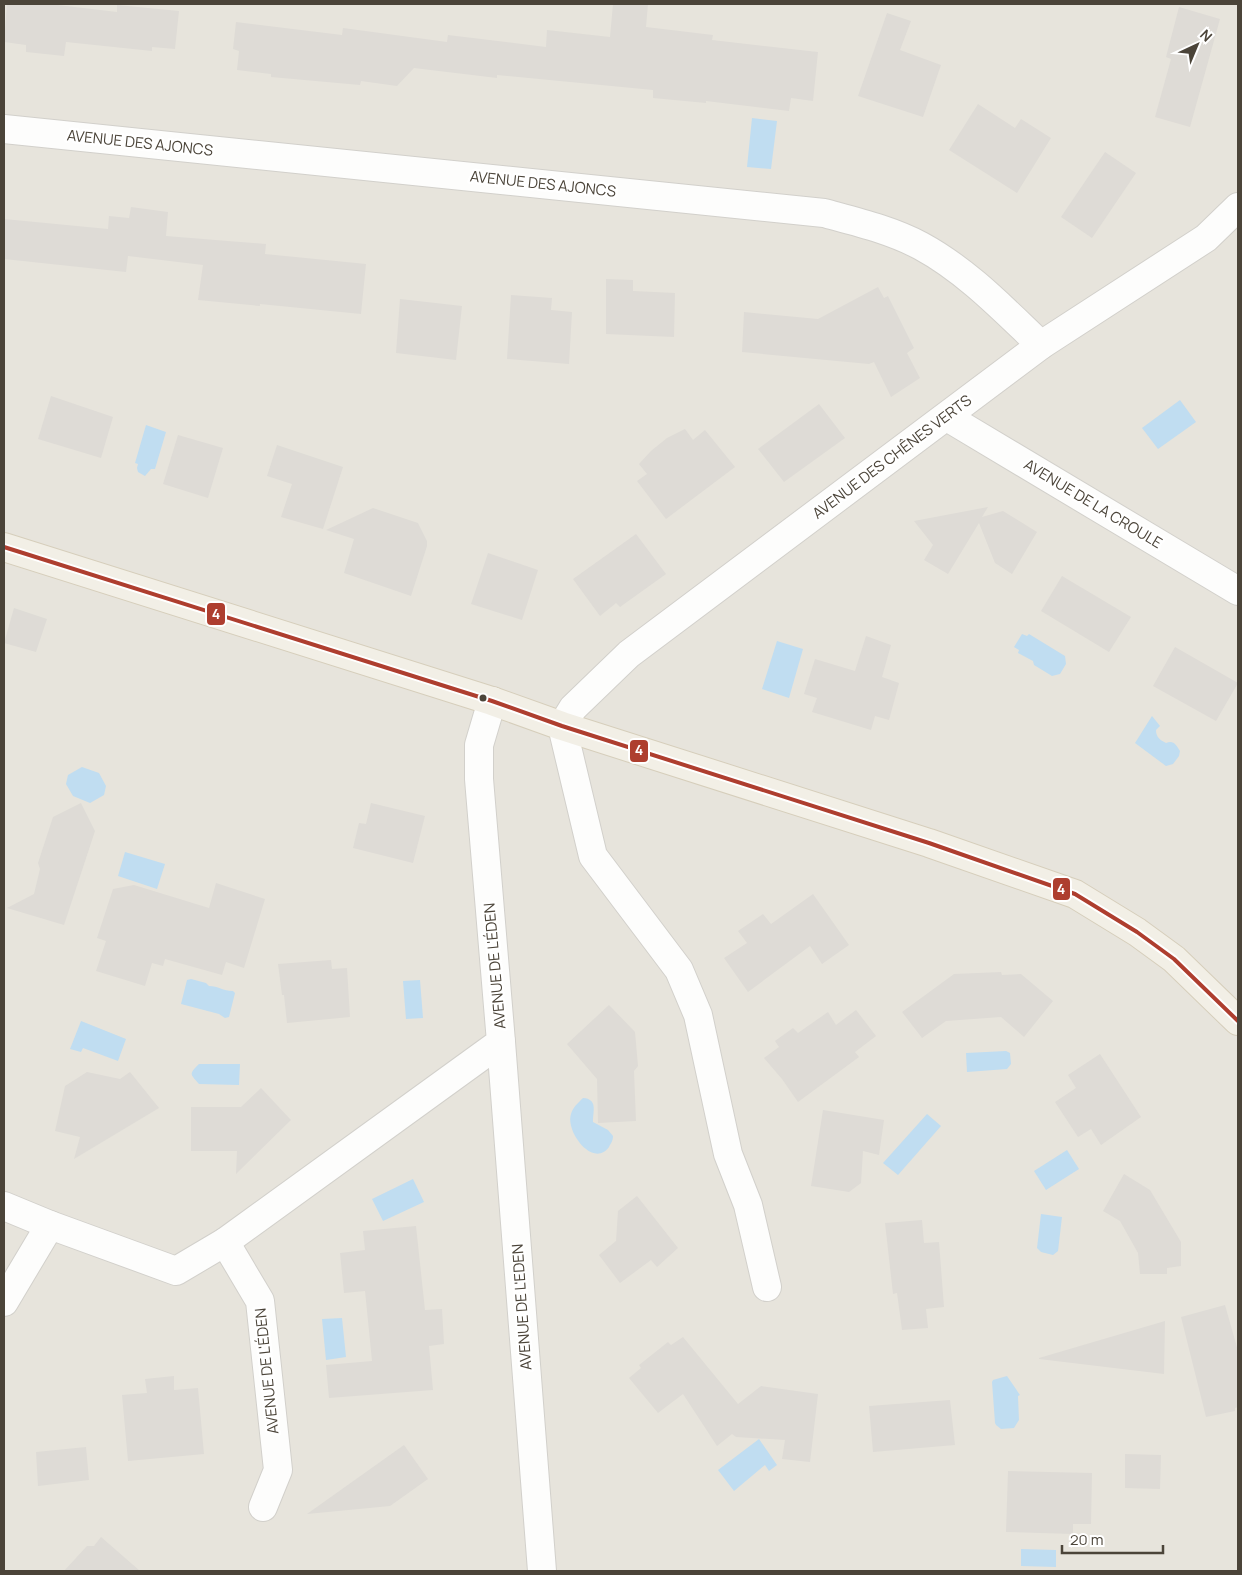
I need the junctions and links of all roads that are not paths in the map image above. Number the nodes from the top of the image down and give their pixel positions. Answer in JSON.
{"nodes":[{"id":1,"x":4,"y":129,"type":"edge"},
{"id":2,"x":1238,"y":207,"type":"edge"},
{"id":3,"x":1041,"y":346,"type":"junction"},
{"id":4,"x":947,"y":417,"type":"junction"},
{"id":5,"x":4,"y":547,"type":"edge"},
{"id":6,"x":1238,"y":590,"type":"edge"},
{"id":7,"x":492,"y":700,"type":"junction"},
{"id":8,"x":562,"y":726,"type":"junction"},
{"id":9,"x":1238,"y":1021,"type":"edge"},
{"id":10,"x":501,"y":1042,"type":"junction"},
{"id":11,"x":4,"y":1206,"type":"edge"},
{"id":12,"x":50,"y":1225,"type":"junction"},
{"id":13,"x":225,"y":1242,"type":"junction"},
{"id":14,"x":768,"y":1287,"type":"dead end"},
{"id":15,"x":4,"y":1302,"type":"edge"},
{"id":16,"x":263,"y":1507,"type":"dead end"},
{"id":17,"x":542,"y":1571,"type":"edge"}],
"edges":[{"from":1,"to":3,"type":"street","name":"AVENUE DES AJONCS"},
{"from":2,"to":3,"type":"street","name":"AVENUE DES CHÊNES VERTS"},
{"from":3,"to":4,"type":"street","name":"AVENUE DES CHÊNES VERTS"},
{"from":4,"to":6,"type":"street","name":"AVENUE DE LA CROULE"},
{"from":4,"to":8,"type":"street","name":"AVENUE DES CHÊNES VERTS"},
{"from":5,"to":7,"type":"main road"},
{"from":7,"to":8,"type":"main road"},
{"from":7,"to":10,"type":"street","name":"AVENUE DE L'ÉDEN"},
{"from":8,"to":9,"type":"main road"},
{"from":8,"to":14,"type":"street"},
{"from":10,"to":13,"type":"street","name":"AVENUE DE L'ÉDEN"},
{"from":10,"to":17,"type":"street","name":"AVENUE DE L'EDEN"},
{"from":11,"to":12,"type":"street","name":"AVENUE DE L'ÉDEN"},
{"from":12,"to":13,"type":"street","name":"AVENUE DE L'ÉDEN"},
{"from":12,"to":15,"type":"street"},
{"from":13,"to":16,"type":"street","name":"AVENUE DE L'ÉDEN"}]}
